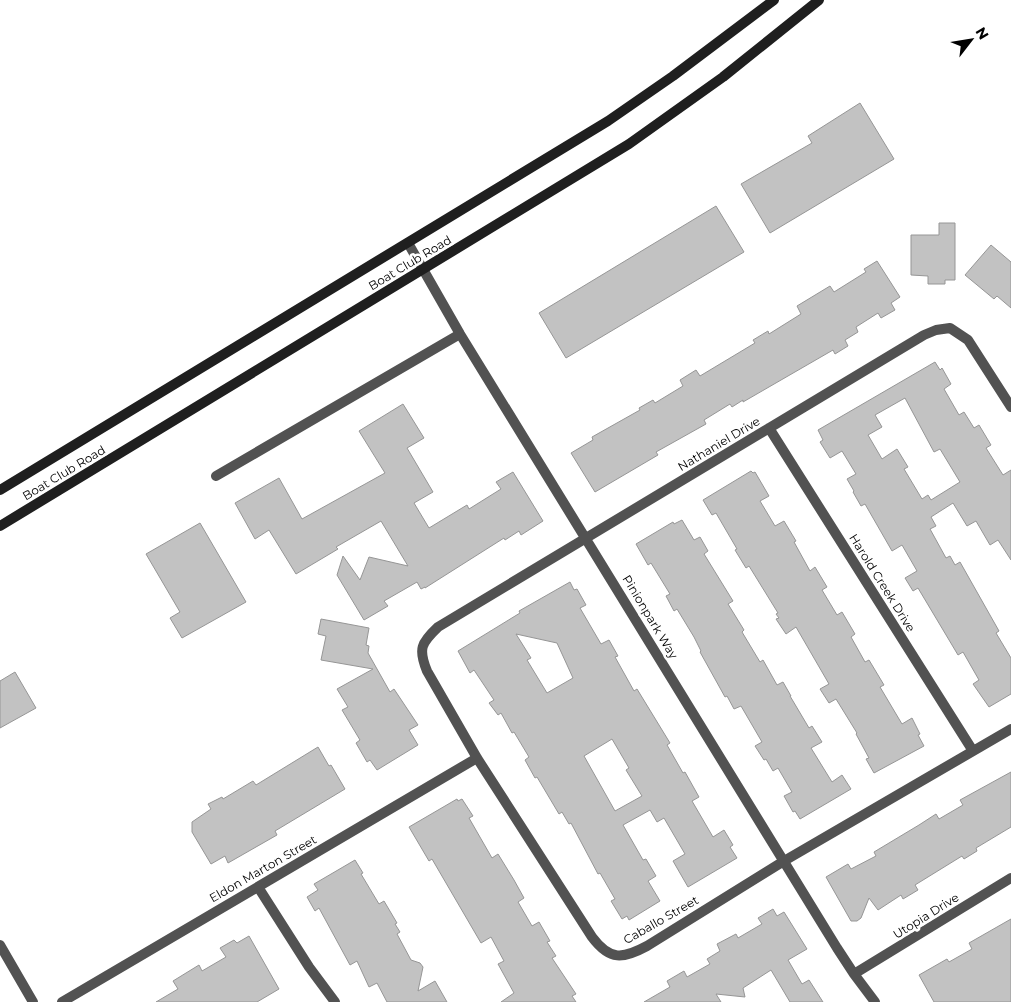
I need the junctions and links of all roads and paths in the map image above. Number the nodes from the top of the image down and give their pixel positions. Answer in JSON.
{"nodes":[{"id":1,"x":774,"y":0,"type":"edge"},
{"id":2,"x":819,"y":0,"type":"edge"},
{"id":3,"x":408,"y":242,"type":"junction"},
{"id":4,"x":423,"y":269,"type":"junction"},
{"id":5,"x":460,"y":334,"type":"junction"},
{"id":6,"x":1011,"y":407,"type":"edge"},
{"id":7,"x":769,"y":428,"type":"junction"},
{"id":8,"x":216,"y":476,"type":"dead end"},
{"id":9,"x":0,"y":490,"type":"edge"},
{"id":10,"x":0,"y":526,"type":"edge"},
{"id":11,"x":587,"y":538,"type":"junction"},
{"id":12,"x":422,"y":646,"type":"joint"},
{"id":13,"x":1011,"y":729,"type":"edge"},
{"id":14,"x":973,"y":751,"type":"junction"},
{"id":15,"x":477,"y":758,"type":"junction"},
{"id":16,"x":784,"y":861,"type":"junction"},
{"id":17,"x":1011,"y":878,"type":"edge"},
{"id":18,"x":258,"y":887,"type":"junction"},
{"id":19,"x":0,"y":945,"type":"edge"},
{"id":20,"x":854,"y":974,"type":"junction"},
{"id":21,"x":33,"y":1002,"type":"edge"},
{"id":22,"x":62,"y":1002,"type":"edge"},
{"id":23,"x":335,"y":1002,"type":"edge"},
{"id":24,"x":875,"y":1002,"type":"edge"}],
"edges":[{"from":1,"to":3,"type":"main road","name":"Boat Club Road"},
{"from":2,"to":4,"type":"main road","name":"Boat Club Road"},
{"from":3,"to":4,"type":"street","name":"Pinionpark Way"},
{"from":3,"to":9,"type":"main road","name":"Boat Club Road"},
{"from":4,"to":5,"type":"street","name":"Pinionpark Way"},
{"from":4,"to":10,"type":"main road","name":"Boat Club Road"},
{"from":5,"to":8,"type":"street"},
{"from":5,"to":11,"type":"street","name":"Pinionpark Way"},
{"from":6,"to":7,"type":"street","name":"Nathaniel Drive"},
{"from":7,"to":11,"type":"street","name":"Nathaniel Drive"},
{"from":7,"to":14,"type":"street","name":"Harold Creek Drive"},
{"from":11,"to":12,"type":"street","name":"Nathaniel Drive"},
{"from":11,"to":16,"type":"street","name":"Pinionpark Way"},
{"from":12,"to":15,"type":"street","name":"Caballo Street"},
{"from":13,"to":14,"type":"street","name":"Caballo Street"},
{"from":14,"to":16,"type":"street","name":"Caballo Street"},
{"from":15,"to":16,"type":"street","name":"Caballo Street"},
{"from":15,"to":18,"type":"street","name":"Eldon Marton Street"},
{"from":16,"to":20,"type":"street","name":"Pinionpark Way"},
{"from":17,"to":20,"type":"street","name":"Utopia Drive"},
{"from":18,"to":22,"type":"street","name":"Eldon Marton Street"},
{"from":18,"to":23,"type":"street"},
{"from":19,"to":21,"type":"street"},
{"from":20,"to":24,"type":"street","name":"Pinionpark Way"}]}
